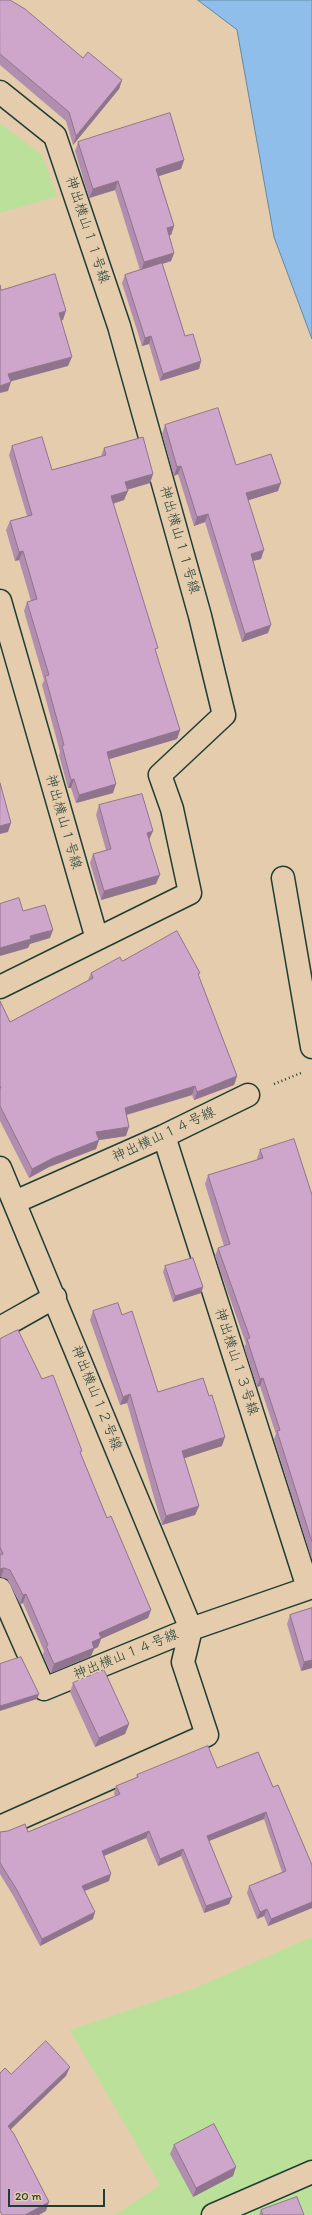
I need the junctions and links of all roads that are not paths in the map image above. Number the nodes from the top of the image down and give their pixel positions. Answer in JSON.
{"nodes":[{"id":1,"x":0,"y":92,"type":"edge"},
{"id":2,"x":1,"y":610,"type":"edge"},
{"id":3,"x":283,"y":878,"type":"dead end"},
{"id":4,"x":97,"y":939,"type":"junction"},
{"id":5,"x":0,"y":987,"type":"edge"},
{"id":6,"x":312,"y":1047,"type":"edge"},
{"id":7,"x":248,"y":1095,"type":"road end"},
{"id":8,"x":164,"y":1136,"type":"junction"},
{"id":9,"x":0,"y":1168,"type":"edge"},
{"id":10,"x":15,"y":1202,"type":"junction"},
{"id":11,"x":55,"y":1297,"type":"junction"},
{"id":12,"x":0,"y":1328,"type":"edge"},
{"id":13,"x":310,"y":1588,"type":"edge"},
{"id":14,"x":0,"y":1589,"type":"edge"},
{"id":15,"x":191,"y":1629,"type":"junction"},
{"id":16,"x":0,"y":1827,"type":"edge"},
{"id":17,"x":312,"y":2172,"type":"edge"},
{"id":18,"x":213,"y":2215,"type":"edge"}],
"edges":[{"from":1,"to":4,"type":"street","name":"神出横山１１号線"},
{"from":2,"to":4,"type":"street","name":"神出横山１号線"},
{"from":3,"to":6,"type":"street"},
{"from":4,"to":5,"type":"street"},
{"from":7,"to":8,"type":"street","name":"神出横山１４号線"},
{"from":8,"to":10,"type":"street","name":"神出横山１４号線"},
{"from":8,"to":13,"type":"street","name":"神出横山１３号線"},
{"from":9,"to":10,"type":"street","name":"神出横山１２号線"},
{"from":10,"to":11,"type":"street","name":"神出横山１２号線"},
{"from":11,"to":12,"type":"street"},
{"from":11,"to":15,"type":"street","name":"神出横山１２号線"},
{"from":13,"to":15,"type":"street","name":"神出横山１４号線"},
{"from":14,"to":15,"type":"street","name":"神出横山１４号線"},
{"from":15,"to":16,"type":"street"},
{"from":17,"to":18,"type":"street"}]}
